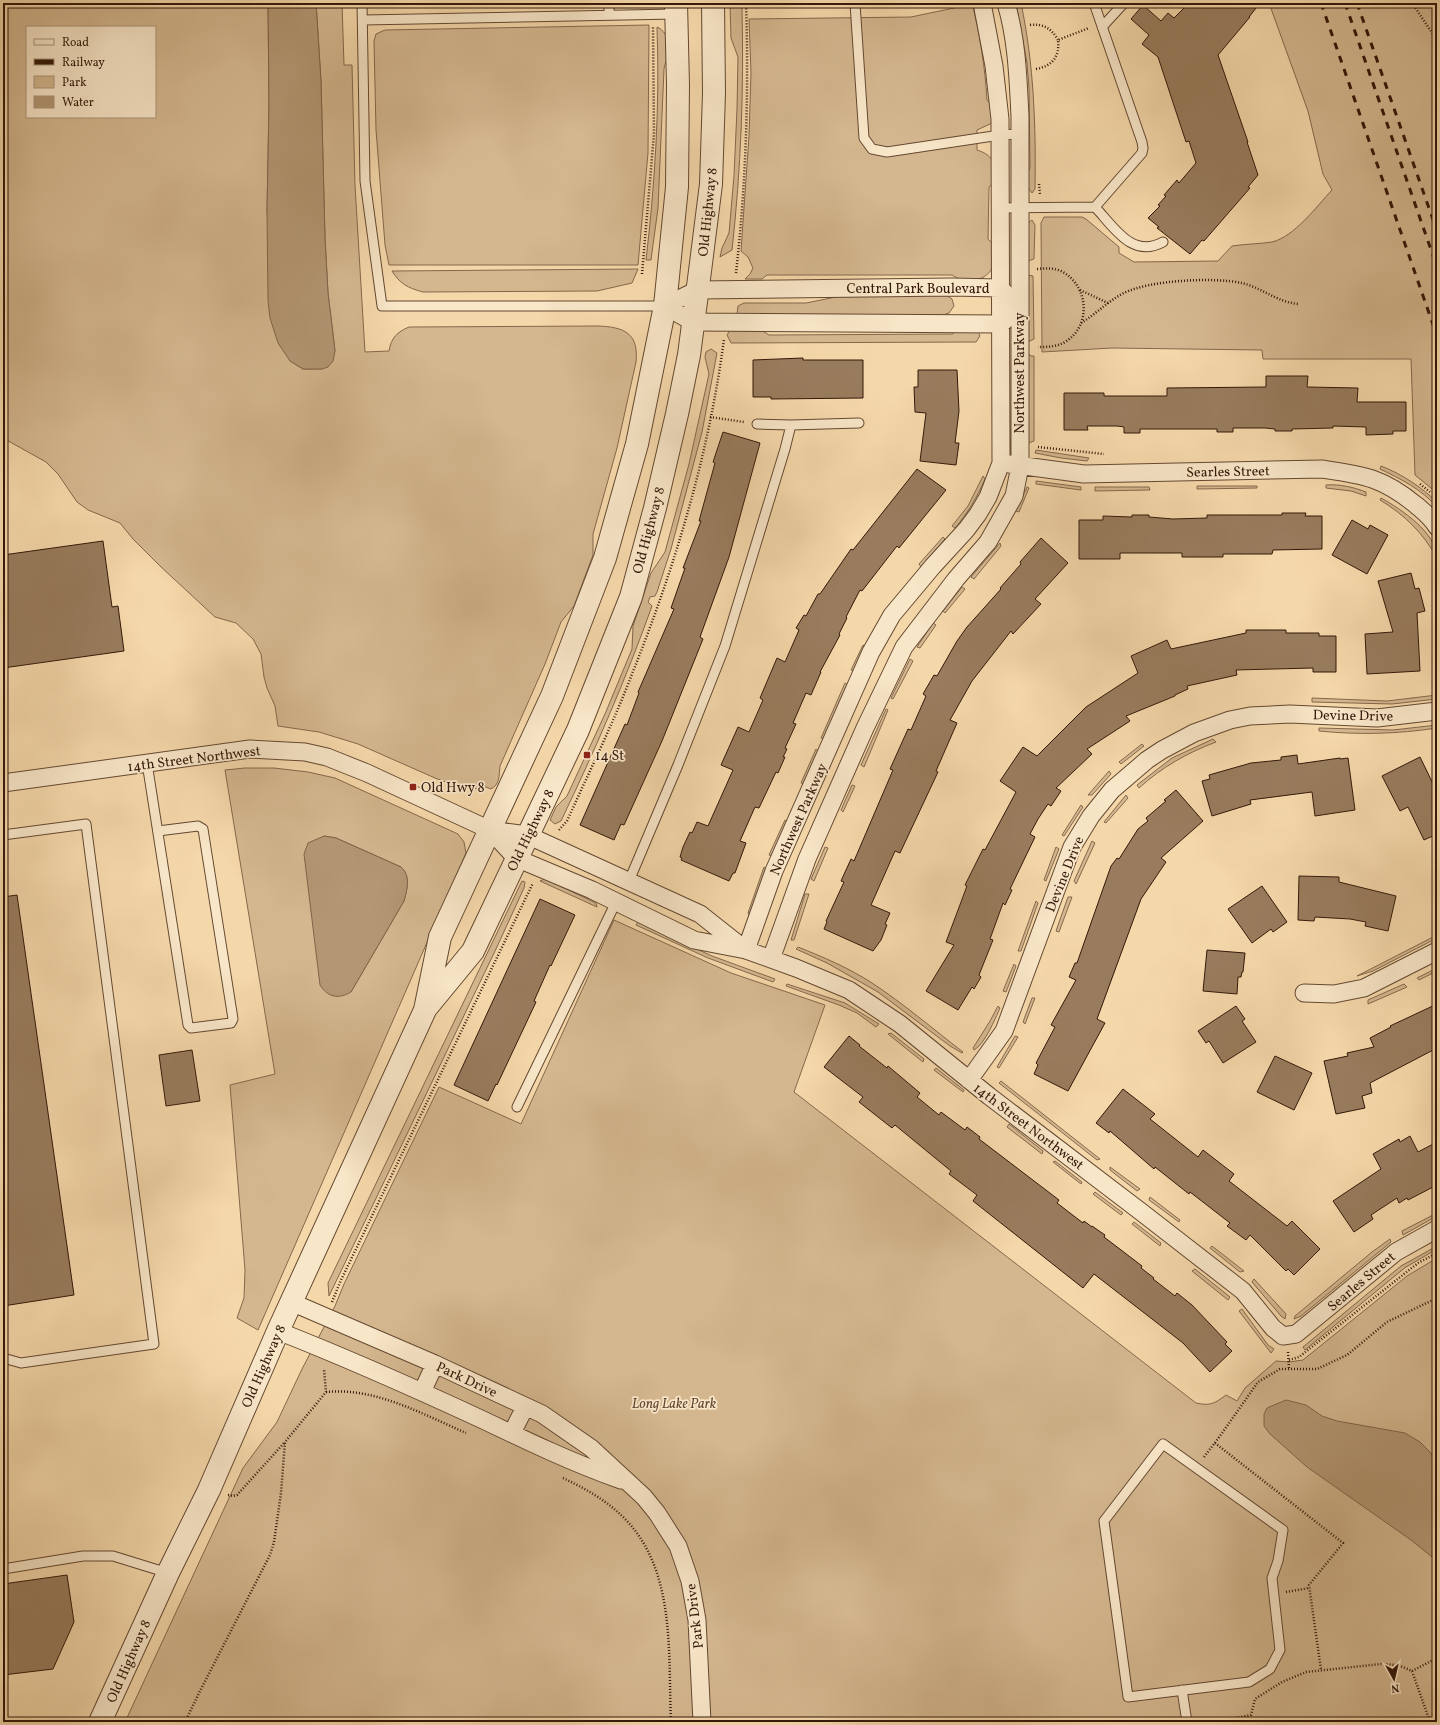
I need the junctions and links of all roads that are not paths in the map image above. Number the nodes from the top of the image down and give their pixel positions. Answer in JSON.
{"nodes":[{"id":1,"x":362,"y":3,"type":"edge"},
{"id":2,"x":609,"y":3,"type":"edge"},
{"id":3,"x":713,"y":3,"type":"edge"},
{"id":4,"x":855,"y":3,"type":"edge"},
{"id":5,"x":982,"y":3,"type":"edge"},
{"id":6,"x":1006,"y":3,"type":"edge"},
{"id":7,"x":1094,"y":3,"type":"edge"},
{"id":8,"x":1124,"y":3,"type":"edge"},
{"id":9,"x":676,"y":9,"type":"edge"},
{"id":10,"x":609,"y":15,"type":"junction"},
{"id":11,"x":363,"y":20,"type":"junction"},
{"id":12,"x":1102,"y":25,"type":"junction"},
{"id":13,"x":1020,"y":134,"type":"junction"},
{"id":14,"x":1000,"y":135,"type":"junction"},
{"id":15,"x":1095,"y":207,"type":"junction"},
{"id":16,"x":1000,"y":208,"type":"junction"},
{"id":17,"x":1020,"y":208,"type":"junction"},
{"id":18,"x":1163,"y":242,"type":"dead end"},
{"id":19,"x":1000,"y":288,"type":"junction"},
{"id":20,"x":697,"y":290,"type":"junction"},
{"id":21,"x":665,"y":306,"type":"junction"},
{"id":22,"x":1019,"y":307,"type":"junction"},
{"id":23,"x":693,"y":322,"type":"junction"},
{"id":24,"x":1000,"y":324,"type":"junction"},
{"id":25,"x":859,"y":423,"type":"dead end"},
{"id":26,"x":757,"y":424,"type":"road end"},
{"id":27,"x":791,"y":425,"type":"junction"},
{"id":28,"x":1001,"y":463,"type":"junction"},
{"id":29,"x":1020,"y":466,"type":"junction"},
{"id":30,"x":1437,"y":527,"type":"edge"},
{"id":31,"x":854,"y":690,"type":"junction"},
{"id":32,"x":877,"y":702,"type":"junction"},
{"id":33,"x":1437,"y":711,"type":"edge"},
{"id":34,"x":147,"y":763,"type":"junction"},
{"id":35,"x":3,"y":783,"type":"edge"},
{"id":36,"x":490,"y":830,"type":"junction"},
{"id":37,"x":158,"y":831,"type":"junction"},
{"id":38,"x":3,"y":835,"type":"edge"},
{"id":39,"x":527,"y":836,"type":"junction"},
{"id":40,"x":516,"y":858,"type":"junction"},
{"id":41,"x":628,"y":881,"type":"junction"},
{"id":42,"x":616,"y":902,"type":"junction"},
{"id":43,"x":746,"y":950,"type":"junction"},
{"id":44,"x":1437,"y":951,"type":"edge"},
{"id":45,"x":771,"y":959,"type":"junction"},
{"id":46,"x":1304,"y":993,"type":"dead end"},
{"id":47,"x":425,"y":1010,"type":"junction"},
{"id":48,"x":969,"y":1080,"type":"junction"},
{"id":49,"x":517,"y":1107,"type":"dead end"},
{"id":50,"x":1437,"y":1229,"type":"edge"},
{"id":51,"x":291,"y":1302,"type":"junction"},
{"id":52,"x":278,"y":1331,"type":"junction"},
{"id":53,"x":1287,"y":1336,"type":"joint"},
{"id":54,"x":3,"y":1358,"type":"edge"},
{"id":55,"x":434,"y":1364,"type":"junction"},
{"id":56,"x":422,"y":1392,"type":"junction"},
{"id":57,"x":525,"y":1406,"type":"junction"},
{"id":58,"x":512,"y":1434,"type":"junction"},
{"id":59,"x":627,"y":1482,"type":"junction"},
{"id":60,"x":3,"y":1569,"type":"edge"},
{"id":61,"x":168,"y":1573,"type":"junction"},
{"id":62,"x":1182,"y":1690,"type":"junction"},
{"id":63,"x":100,"y":1722,"type":"edge"},
{"id":64,"x":702,"y":1722,"type":"edge"},
{"id":65,"x":1187,"y":1722,"type":"edge"}],
"edges":[{"from":1,"to":11,"type":"lane"},
{"from":2,"to":10,"type":"lane"},
{"from":3,"to":20,"type":"street","name":"Old Highway 8"},
{"from":4,"to":14,"type":"lane"},
{"from":5,"to":14,"type":"street","name":"Northwest Parkway"},
{"from":6,"to":13,"type":"street","name":"Northwest Parkway"},
{"from":7,"to":12,"type":"lane"},
{"from":8,"to":12,"type":"lane"},
{"from":9,"to":10,"type":"lane"},
{"from":9,"to":21,"type":"street","name":"Old Highway 8"},
{"from":10,"to":11,"type":"lane"},
{"from":11,"to":21,"type":"lane"},
{"from":12,"to":15,"type":"lane"},
{"from":13,"to":14,"type":"lane"},
{"from":13,"to":17,"type":"street","name":"Northwest Parkway"},
{"from":14,"to":16,"type":"street","name":"Northwest Parkway"},
{"from":15,"to":17,"type":"lane"},
{"from":15,"to":18,"type":"lane"},
{"from":16,"to":17,"type":"lane"},
{"from":16,"to":19,"type":"street","name":"Northwest Parkway"},
{"from":17,"to":22,"type":"street","name":"Northwest Parkway"},
{"from":19,"to":20,"type":"street","name":"Central Park Boulevard"},
{"from":19,"to":22,"type":"street","name":"Central Park Boulevard"},
{"from":19,"to":24,"type":"street","name":"Northwest Parkway"},
{"from":20,"to":21,"type":"street","name":"Central Park Boulevard"},
{"from":20,"to":23,"type":"street","name":"Old Highway 8"},
{"from":21,"to":23,"type":"street"},
{"from":21,"to":36,"type":"street","name":"Old Highway 8"},
{"from":22,"to":24,"type":"street"},
{"from":22,"to":29,"type":"street","name":"Northwest Parkway"},
{"from":23,"to":24,"type":"street"},
{"from":23,"to":39,"type":"street","name":"Old Highway 8"},
{"from":24,"to":28,"type":"street","name":"Northwest Parkway"},
{"from":25,"to":27,"type":"lane"},
{"from":26,"to":27,"type":"lane"},
{"from":27,"to":41,"type":"lane"},
{"from":28,"to":29,"type":"street","name":"Searles Street"},
{"from":28,"to":31,"type":"street","name":"Northwest Parkway"},
{"from":29,"to":30,"type":"street","name":"Searles Street"},
{"from":29,"to":32,"type":"street","name":"Northwest Parkway"},
{"from":31,"to":32,"type":"street"},
{"from":31,"to":43,"type":"street","name":"Northwest Parkway"},
{"from":32,"to":45,"type":"street","name":"Northwest Parkway"},
{"from":33,"to":48,"type":"street","name":"Devine Drive"},
{"from":34,"to":35,"type":"street","name":"14th Street Northwest"},
{"from":34,"to":36,"type":"street","name":"14th Street Northwest"},
{"from":34,"to":37,"type":"lane"},
{"from":36,"to":39,"type":"street","name":"14th Street Northwest"},
{"from":36,"to":40,"type":"street","name":"14th Street Northwest"},
{"from":36,"to":47,"type":"street","name":"Old Highway 8"},
{"from":37,"to":37,"type":"lane"},
{"from":38,"to":54,"type":"lane"},
{"from":39,"to":40,"type":"street","name":"Old Highway 8"},
{"from":39,"to":41,"type":"street","name":"14th Street Northwest"},
{"from":40,"to":42,"type":"street","name":"14th Street Northwest"},
{"from":40,"to":47,"type":"street","name":"Old Highway 8"},
{"from":41,"to":42,"type":"street"},
{"from":41,"to":43,"type":"street","name":"14th Street Northwest"},
{"from":42,"to":43,"type":"street","name":"14th Street Northwest"},
{"from":42,"to":49,"type":"lane"},
{"from":43,"to":45,"type":"street","name":"14th Street Northwest"},
{"from":44,"to":46,"type":"street"},
{"from":45,"to":48,"type":"street","name":"14th Street Northwest"},
{"from":47,"to":51,"type":"street","name":"Old Highway 8"},
{"from":48,"to":53,"type":"street","name":"14th Street Northwest"},
{"from":50,"to":53,"type":"street","name":"Searles Street"},
{"from":51,"to":52,"type":"street","name":"Old Highway 8"},
{"from":51,"to":55,"type":"street","name":"Park Drive"},
{"from":52,"to":56,"type":"street","name":"Park Drive"},
{"from":52,"to":61,"type":"street","name":"Old Highway 8"},
{"from":55,"to":56,"type":"street"},
{"from":55,"to":57,"type":"street","name":"Park Drive"},
{"from":56,"to":58,"type":"street","name":"Park Drive"},
{"from":57,"to":58,"type":"street"},
{"from":57,"to":59,"type":"street","name":"Park Drive"},
{"from":58,"to":59,"type":"street","name":"Park Drive"},
{"from":59,"to":64,"type":"street","name":"Park Drive"},
{"from":60,"to":61,"type":"lane"},
{"from":61,"to":63,"type":"street","name":"Old Highway 8"},
{"from":62,"to":62,"type":"lane"},
{"from":62,"to":65,"type":"lane"}]}
